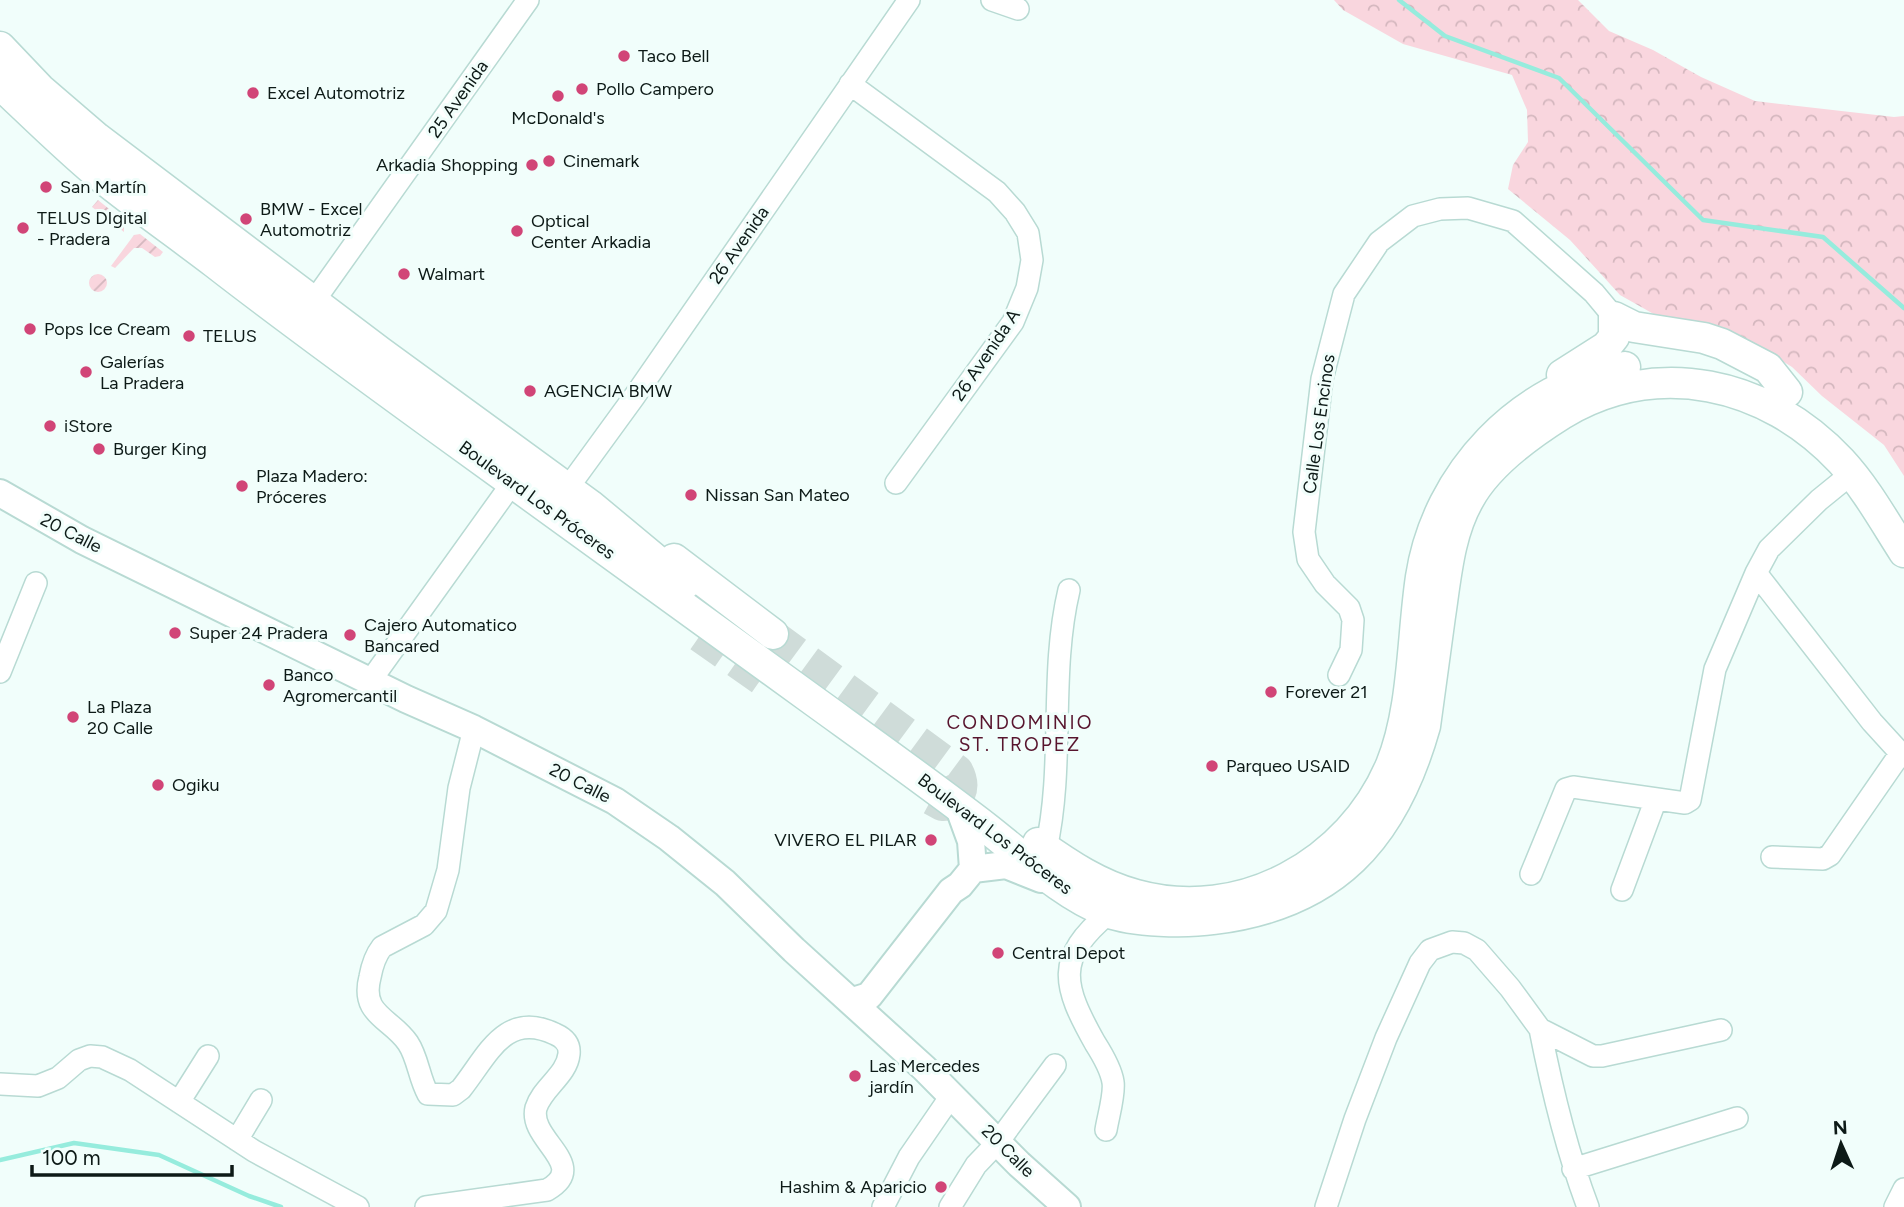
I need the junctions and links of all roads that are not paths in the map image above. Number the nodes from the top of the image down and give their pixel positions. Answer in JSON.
{"nodes":[{"id":1,"x":528,"y":0,"type":"edge"},
{"id":2,"x":909,"y":0,"type":"edge"},
{"id":3,"x":992,"y":0,"type":"edge"},
{"id":4,"x":1018,"y":9,"type":"dead end"},
{"id":5,"x":0,"y":47,"type":"edge"},
{"id":6,"x":0,"y":84,"type":"edge"},
{"id":7,"x":850,"y":84,"type":"junction"},
{"id":8,"x":314,"y":301,"type":"junction"},
{"id":9,"x":1614,"y":317,"type":"junction"},
{"id":10,"x":1787,"y":392,"type":"junction"},
{"id":11,"x":1521,"y":412,"type":"junction"},
{"id":12,"x":1851,"y":474,"type":"junction"},
{"id":13,"x":513,"y":482,"type":"junction"},
{"id":14,"x":895,"y":483,"type":"dead end"},
{"id":15,"x":567,"y":489,"type":"junction"},
{"id":16,"x":0,"y":494,"type":"edge"},
{"id":17,"x":1904,"y":517,"type":"edge"},
{"id":18,"x":614,"y":523,"type":"junction"},
{"id":19,"x":1904,"y":552,"type":"edge"},
{"id":20,"x":1756,"y":573,"type":"junction"},
{"id":21,"x":36,"y":583,"type":"dead end"},
{"id":22,"x":1069,"y":590,"type":"dead end"},
{"id":23,"x":664,"y":592,"type":"junction"},
{"id":24,"x":773,"y":634,"type":"tunnel mouth"},
{"id":25,"x":699,"y":637,"type":"tunnel mouth"},
{"id":26,"x":0,"y":672,"type":"edge"},
{"id":27,"x":1339,"y":675,"type":"dead end"},
{"id":28,"x":370,"y":680,"type":"junction"},
{"id":29,"x":474,"y":729,"type":"junction"},
{"id":30,"x":1902,"y":755,"type":"edge"},
{"id":31,"x":1656,"y":799,"type":"junction"},
{"id":32,"x":959,"y":808,"type":"junction"},
{"id":33,"x":1046,"y":849,"type":"junction"},
{"id":34,"x":1772,"y":857,"type":"dead end"},
{"id":35,"x":1531,"y":874,"type":"dead end"},
{"id":36,"x":967,"y":877,"type":"junction"},
{"id":37,"x":1622,"y":890,"type":"dead end"},
{"id":38,"x":1069,"y":891,"type":"junction"},
{"id":39,"x":1109,"y":913,"type":"junction"},
{"id":40,"x":853,"y":1001,"type":"junction"},
{"id":41,"x":872,"y":1019,"type":"junction"},
{"id":42,"x":1540,"y":1029,"type":"junction"},
{"id":43,"x":1721,"y":1030,"type":"dead end"},
{"id":44,"x":208,"y":1056,"type":"dead end"},
{"id":45,"x":1055,"y":1065,"type":"dead end"},
{"id":46,"x":0,"y":1084,"type":"edge"},
{"id":47,"x":951,"y":1096,"type":"junction"},
{"id":48,"x":261,"y":1100,"type":"dead end"},
{"id":49,"x":179,"y":1102,"type":"junction"},
{"id":50,"x":1737,"y":1118,"type":"dead end"},
{"id":51,"x":1106,"y":1130,"type":"dead end"},
{"id":52,"x":237,"y":1140,"type":"junction"},
{"id":53,"x":998,"y":1142,"type":"junction"},
{"id":54,"x":1573,"y":1169,"type":"junction"},
{"id":55,"x":1904,"y":1189,"type":"edge"},
{"id":56,"x":358,"y":1207,"type":"edge"},
{"id":57,"x":426,"y":1207,"type":"edge"},
{"id":58,"x":883,"y":1207,"type":"edge"},
{"id":59,"x":950,"y":1207,"type":"edge"},
{"id":60,"x":1067,"y":1207,"type":"edge"},
{"id":61,"x":1326,"y":1207,"type":"edge"},
{"id":62,"x":1588,"y":1207,"type":"edge"},
{"id":63,"x":1895,"y":1207,"type":"edge"}],
"edges":[{"from":1,"to":8,"type":"street","name":"25 Avenida"},
{"from":2,"to":7,"type":"street","name":"26 Avenida"},
{"from":3,"to":4,"type":"street"},
{"from":5,"to":8,"type":"highway","name":"Boulevard Los Próceres"},
{"from":6,"to":13,"type":"highway","name":"Boulevard Los Próceres"},
{"from":7,"to":14,"type":"street","name":"26 Avenida A"},
{"from":7,"to":15,"type":"street","name":"26 Avenida"},
{"from":8,"to":15,"type":"highway","name":"Boulevard Los Próceres"},
{"from":9,"to":10,"type":"highway"},
{"from":9,"to":11,"type":"highway"},
{"from":9,"to":27,"type":"street","name":"Calle Los Encinos"},
{"from":10,"to":11,"type":"highway","name":"Boulevard Los Próceres"},
{"from":10,"to":17,"type":"highway","name":"Boulevard Los Próceres"},
{"from":11,"to":33,"type":"highway","name":"Boulevard Los Próceres"},
{"from":12,"to":19,"type":"highway","name":"Boulevard Los Próceres"},
{"from":12,"to":20,"type":"street"},
{"from":12,"to":39,"type":"highway","name":"Boulevard Los Próceres"},
{"from":13,"to":23,"type":"highway","name":"Boulevard Los Próceres"},
{"from":13,"to":28,"type":"street"},
{"from":15,"to":18,"type":"highway","name":"Boulevard Los Próceres"},
{"from":16,"to":28,"type":"main road","name":"20 Calle"},
{"from":18,"to":24,"type":"highway"},
{"from":18,"to":33,"type":"highway","name":"Boulevard Los Próceres"},
{"from":20,"to":30,"type":"street"},
{"from":20,"to":31,"type":"street"},
{"from":21,"to":26,"type":"street"},
{"from":22,"to":33,"type":"street"},
{"from":23,"to":25,"type":"highway"},
{"from":23,"to":32,"type":"highway","name":"Boulevard Los Próceres"},
{"from":28,"to":29,"type":"main road","name":"20 Calle"},
{"from":29,"to":40,"type":"main road","name":"20 Calle"},
{"from":29,"to":57,"type":"street"},
{"from":30,"to":34,"type":"street"},
{"from":31,"to":35,"type":"street"},
{"from":31,"to":37,"type":"street"},
{"from":32,"to":36,"type":"main road"},
{"from":32,"to":38,"type":"highway","name":"Boulevard Los Próceres"},
{"from":36,"to":38,"type":"main road"},
{"from":36,"to":40,"type":"main road"},
{"from":36,"to":41,"type":"main road"},
{"from":38,"to":39,"type":"highway","name":"Boulevard Los Próceres"},
{"from":39,"to":51,"type":"street"},
{"from":40,"to":41,"type":"main road","name":"20 Calle"},
{"from":41,"to":47,"type":"main road","name":"20 Calle"},
{"from":42,"to":43,"type":"street"},
{"from":42,"to":54,"type":"street"},
{"from":42,"to":61,"type":"street"},
{"from":44,"to":49,"type":"street"},
{"from":45,"to":53,"type":"street"},
{"from":46,"to":49,"type":"street"},
{"from":47,"to":53,"type":"main road","name":"20 Calle"},
{"from":47,"to":58,"type":"street"},
{"from":48,"to":52,"type":"street"},
{"from":49,"to":52,"type":"street"},
{"from":50,"to":54,"type":"street"},
{"from":52,"to":56,"type":"street"},
{"from":53,"to":59,"type":"street"},
{"from":53,"to":60,"type":"main road","name":"20 Calle"},
{"from":54,"to":62,"type":"street"},
{"from":55,"to":63,"type":"street"}]}
